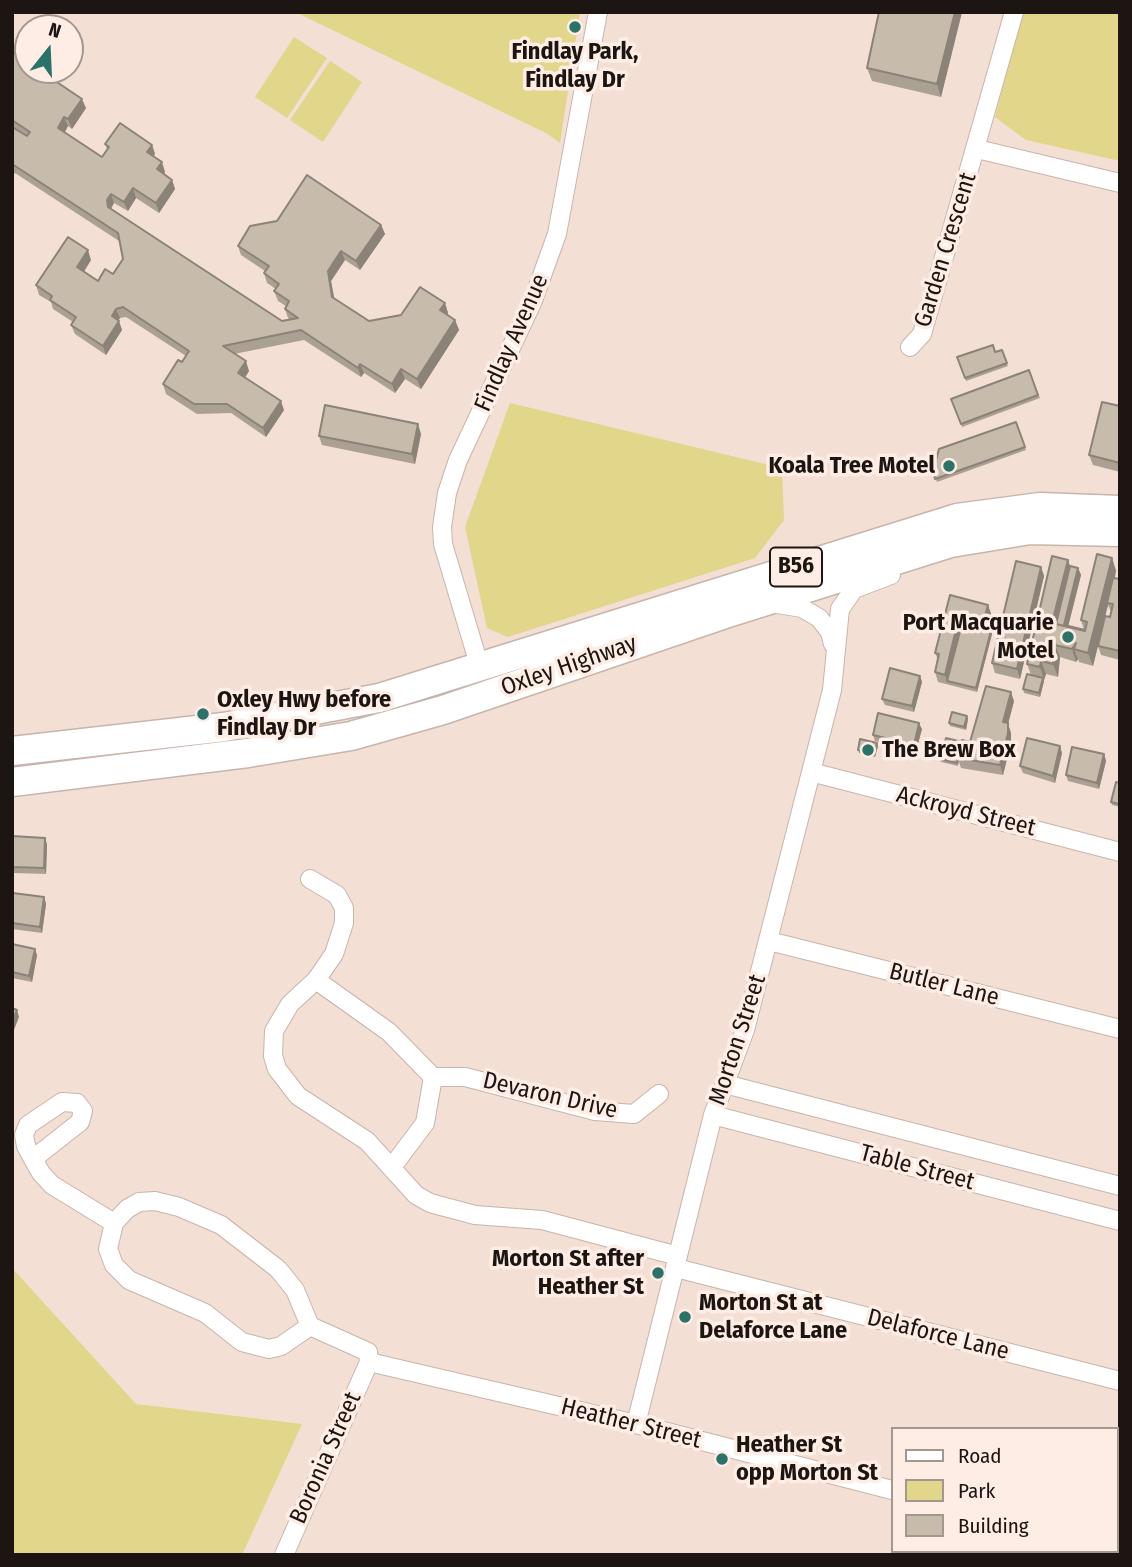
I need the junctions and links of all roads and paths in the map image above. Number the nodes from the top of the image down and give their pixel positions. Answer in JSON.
{"nodes":[{"id":1,"x":598,"y":12,"type":"edge"},
{"id":2,"x":1014,"y":12,"type":"edge"},
{"id":3,"x":977,"y":149,"type":"junction"},
{"id":4,"x":1120,"y":183,"type":"edge"},
{"id":5,"x":909,"y":347,"type":"dead end"},
{"id":6,"x":1120,"y":510,"type":"edge"},
{"id":7,"x":1120,"y":532,"type":"edge"},
{"id":8,"x":922,"y":554,"type":"junction"},
{"id":9,"x":768,"y":603,"type":"junction"},
{"id":10,"x":835,"y":654,"type":"junction"},
{"id":11,"x":485,"y":681,"type":"junction"},
{"id":12,"x":12,"y":751,"type":"edge"},
{"id":13,"x":811,"y":772,"type":"junction"},
{"id":14,"x":12,"y":782,"type":"edge"},
{"id":15,"x":1120,"y":852,"type":"edge"},
{"id":16,"x":310,"y":878,"type":"dead end"},
{"id":17,"x":769,"y":941,"type":"junction"},
{"id":18,"x":316,"y":980,"type":"junction"},
{"id":19,"x":1120,"y":1029,"type":"edge"},
{"id":20,"x":433,"y":1077,"type":"junction"},
{"id":21,"x":725,"y":1084,"type":"junction"},
{"id":22,"x":659,"y":1094,"type":"dead end"},
{"id":23,"x":713,"y":1115,"type":"junction"},
{"id":24,"x":33,"y":1159,"type":"dead end"},
{"id":25,"x":392,"y":1167,"type":"junction"},
{"id":26,"x":1120,"y":1186,"type":"edge"},
{"id":27,"x":1120,"y":1221,"type":"edge"},
{"id":28,"x":114,"y":1223,"type":"junction"},
{"id":29,"x":677,"y":1262,"type":"junction"},
{"id":30,"x":310,"y":1326,"type":"junction"},
{"id":31,"x":369,"y":1362,"type":"junction"},
{"id":32,"x":1120,"y":1381,"type":"edge"},
{"id":33,"x":636,"y":1424,"type":"junction"},
{"id":34,"x":890,"y":1489,"type":"edge"},
{"id":35,"x":284,"y":1555,"type":"edge"}],
"edges":[{"from":1,"to":11,"type":"street","name":"Findlay Avenue"},
{"from":2,"to":3,"type":"street","name":"Garden Crescent"},
{"from":3,"to":4,"type":"street","name":"Garden Crescent"},
{"from":3,"to":5,"type":"street","name":"Garden Crescent"},
{"from":6,"to":11,"type":"main road","name":"Oxley Highway","number":"B56"},
{"from":7,"to":8,"type":"main road","name":"Oxley Highway","number":"B56"},
{"from":8,"to":9,"type":"main road","name":"Oxley Highway","number":"B56"},
{"from":8,"to":10,"type":"street","name":"Morton Street"},
{"from":9,"to":10,"type":"street","name":"Morton Street"},
{"from":9,"to":11,"type":"main road","name":"Oxley Highway","number":"B56"},
{"from":10,"to":13,"type":"street","name":"Morton Street"},
{"from":11,"to":12,"type":"main road","name":"Oxley Highway","number":"B56"},
{"from":11,"to":14,"type":"main road","name":"Oxley Highway","number":"B56"},
{"from":13,"to":15,"type":"street","name":"Ackroyd Street"},
{"from":13,"to":17,"type":"street","name":"Morton Street"},
{"from":16,"to":18,"type":"street"},
{"from":17,"to":19,"type":"street","name":"Butler Lane"},
{"from":17,"to":21,"type":"street","name":"Morton Street"},
{"from":18,"to":20,"type":"street"},
{"from":18,"to":25,"type":"street"},
{"from":20,"to":22,"type":"street","name":"Devaron Drive"},
{"from":20,"to":25,"type":"street"},
{"from":21,"to":23,"type":"street","name":"Morton Street"},
{"from":21,"to":26,"type":"street","name":"Table Street"},
{"from":23,"to":27,"type":"street","name":"Table Street"},
{"from":23,"to":29,"type":"street","name":"Morton Street"},
{"from":24,"to":28,"type":"street"},
{"from":25,"to":29,"type":"street"},
{"from":28,"to":30,"type":"street"},
{"from":28,"to":30,"type":"street"},
{"from":29,"to":32,"type":"street","name":"Delaforce Lane"},
{"from":29,"to":33,"type":"street","name":"Morton Street"},
{"from":30,"to":31,"type":"street"},
{"from":31,"to":33,"type":"street","name":"Heather Street"},
{"from":31,"to":35,"type":"street","name":"Boronia Street"},
{"from":33,"to":34,"type":"street","name":"Heather Street"}]}
